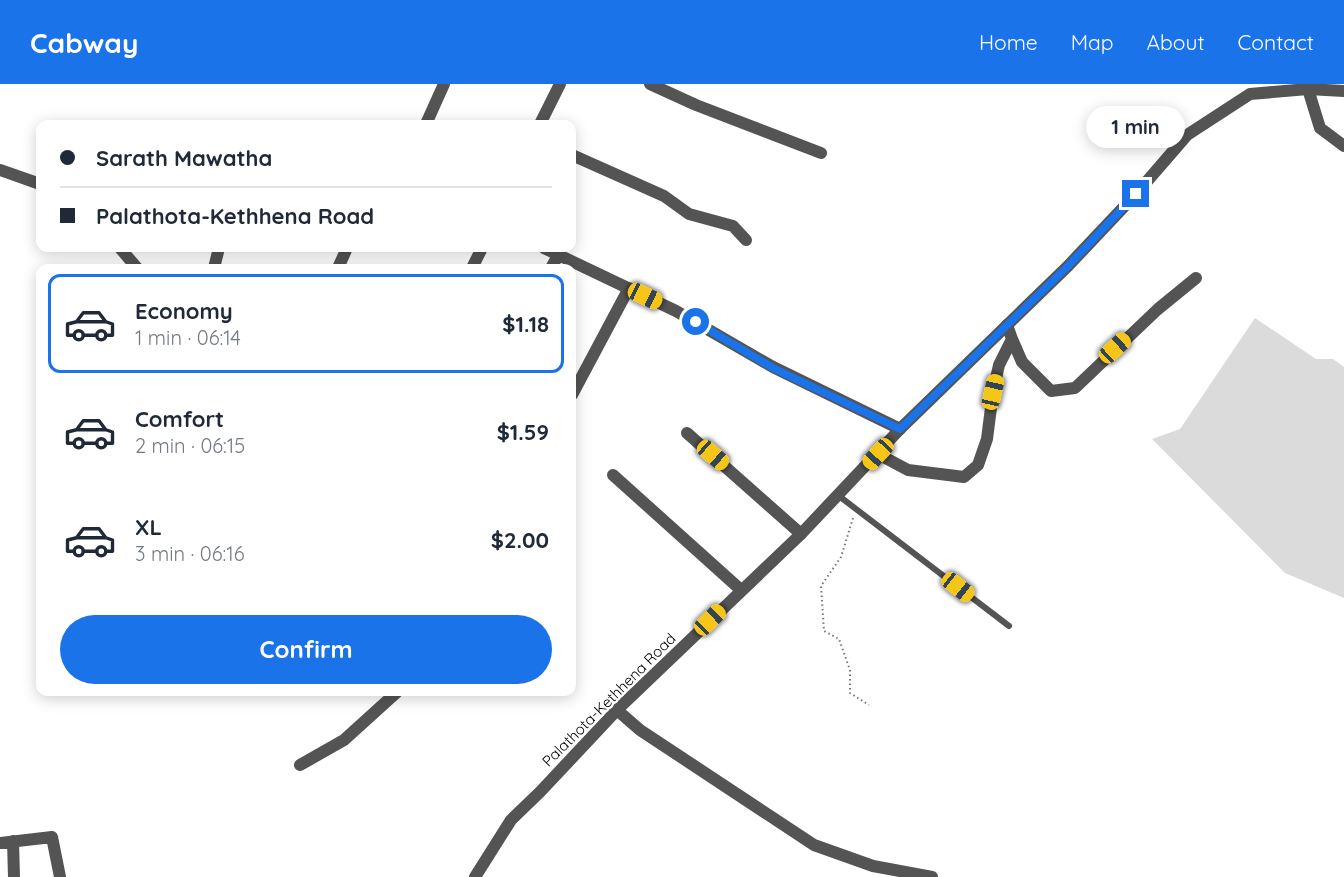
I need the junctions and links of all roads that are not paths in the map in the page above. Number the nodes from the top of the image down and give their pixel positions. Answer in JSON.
{"nodes":[{"id":1,"x":444,"y":84,"type":"edge"},
{"id":2,"x":560,"y":84,"type":"edge"},
{"id":3,"x":650,"y":84,"type":"edge"},
{"id":4,"x":1308,"y":89,"type":"junction"},
{"id":5,"x":1344,"y":91,"type":"edge"},
{"id":6,"x":428,"y":120,"type":"edge"},
{"id":7,"x":542,"y":120,"type":"edge"},
{"id":8,"x":1344,"y":146,"type":"edge"},
{"id":9,"x":821,"y":153,"type":"dead end"},
{"id":10,"x":576,"y":157,"type":"edge"},
{"id":11,"x":0,"y":170,"type":"edge"},
{"id":12,"x":36,"y":183,"type":"edge"},
{"id":13,"x":746,"y":240,"type":"dead end"},
{"id":14,"x":123,"y":252,"type":"edge"},
{"id":15,"x":554,"y":252,"type":"edge"},
{"id":16,"x":559,"y":254,"type":"junction"},
{"id":17,"x":134,"y":264,"type":"edge"},
{"id":18,"x":553,"y":264,"type":"edge"},
{"id":19,"x":1196,"y":278,"type":"dead end"},
{"id":20,"x":629,"y":288,"type":"junction"},
{"id":21,"x":1007,"y":325,"type":"junction"},
{"id":22,"x":1012,"y":339,"type":"junction"},
{"id":23,"x":576,"y":387,"type":"edge"},
{"id":24,"x":900,"y":429,"type":"junction"},
{"id":25,"x":687,"y":433,"type":"dead end"},
{"id":26,"x":878,"y":454,"type":"junction"},
{"id":27,"x":614,"y":475,"type":"dead end"},
{"id":28,"x":839,"y":496,"type":"junction"},
{"id":29,"x":801,"y":534,"type":"junction"},
{"id":30,"x":741,"y":590,"type":"junction"},
{"id":31,"x":1009,"y":626,"type":"dead end"},
{"id":32,"x":392,"y":696,"type":"edge"},
{"id":33,"x":617,"y":710,"type":"junction"},
{"id":34,"x":300,"y":765,"type":"dead end"},
{"id":35,"x":13,"y":841,"type":"junction"},
{"id":36,"x":0,"y":843,"type":"edge"},
{"id":37,"x":14,"y":877,"type":"edge"},
{"id":38,"x":60,"y":877,"type":"edge"},
{"id":39,"x":475,"y":877,"type":"edge"},
{"id":40,"x":932,"y":877,"type":"edge"}],
"edges":[{"from":1,"to":6,"type":"street"},
{"from":2,"to":7,"type":"street"},
{"from":3,"to":9,"type":"street"},
{"from":4,"to":5,"type":"street","name":"Palathota-Kethhena Road"},
{"from":4,"to":8,"type":"street"},
{"from":4,"to":21,"type":"street","name":"Palathota-Kethhena Road"},
{"from":10,"to":13,"type":"street"},
{"from":11,"to":12,"type":"street"},
{"from":14,"to":17,"type":"street"},
{"from":15,"to":16,"type":"street"},
{"from":16,"to":18,"type":"street"},
{"from":16,"to":20,"type":"street"},
{"from":19,"to":22,"type":"street"},
{"from":20,"to":23,"type":"street"},
{"from":20,"to":24,"type":"street"},
{"from":21,"to":22,"type":"street"},
{"from":21,"to":24,"type":"street","name":"Palathota-Kethhena Road"},
{"from":22,"to":26,"type":"street"},
{"from":24,"to":26,"type":"street","name":"Palathota-Kethhena Road"},
{"from":25,"to":29,"type":"street"},
{"from":26,"to":28,"type":"street","name":"Palathota-Kethhena Road"},
{"from":27,"to":30,"type":"street"},
{"from":28,"to":29,"type":"street","name":"Palathota-Kethhena Road"},
{"from":28,"to":31,"type":"lane"},
{"from":29,"to":30,"type":"street","name":"Palathota-Kethhena Road"},
{"from":30,"to":33,"type":"street","name":"Palathota-Kethhena Road"},
{"from":32,"to":34,"type":"street"},
{"from":33,"to":39,"type":"street","name":"Palathota-Kethhena Road"},
{"from":33,"to":40,"type":"street"},
{"from":35,"to":36,"type":"street"},
{"from":35,"to":37,"type":"street"},
{"from":35,"to":38,"type":"street"}]}
